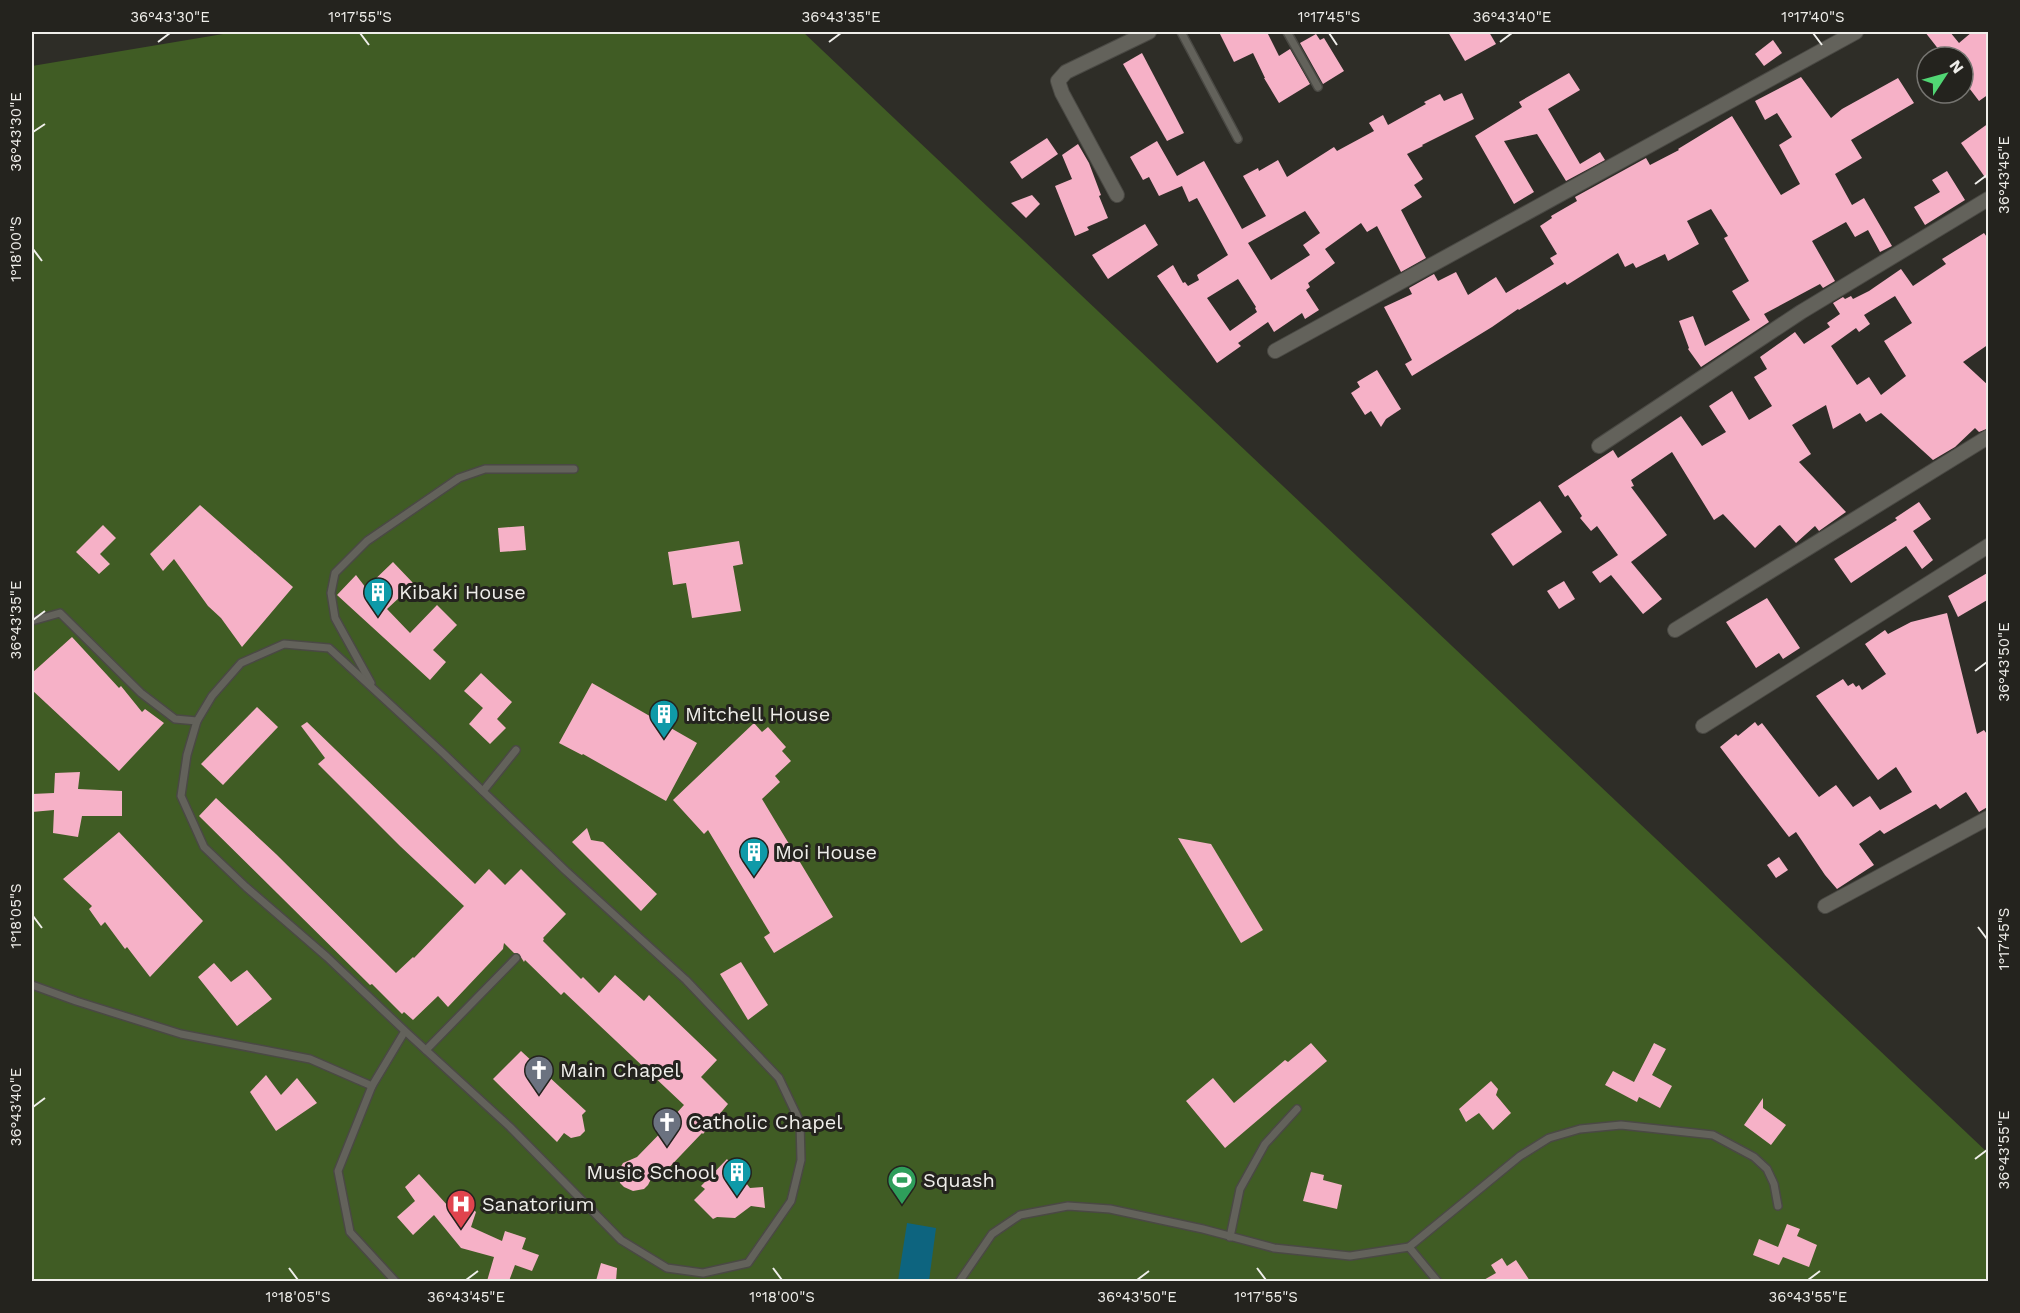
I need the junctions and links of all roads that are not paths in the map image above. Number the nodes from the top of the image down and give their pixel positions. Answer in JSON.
{"nodes":[{"id":1,"x":1149,"y":32,"type":"edge"},
{"id":2,"x":1181,"y":32,"type":"edge"},
{"id":3,"x":1287,"y":32,"type":"edge"},
{"id":4,"x":1856,"y":32,"type":"edge"},
{"id":5,"x":1318,"y":87,"type":"dead end"},
{"id":6,"x":1238,"y":139,"type":"dead end"},
{"id":7,"x":1117,"y":195,"type":"dead end"},
{"id":8,"x":1989,"y":199,"type":"edge"},
{"id":9,"x":1275,"y":351,"type":"dead end"},
{"id":10,"x":1989,"y":436,"type":"edge"},
{"id":11,"x":1599,"y":446,"type":"dead end"},
{"id":12,"x":574,"y":469,"type":"dead end"},
{"id":13,"x":1989,"y":546,"type":"edge"},
{"id":14,"x":32,"y":621,"type":"edge"},
{"id":15,"x":1675,"y":630,"type":"dead end"},
{"id":16,"x":375,"y":691,"type":"junction"},
{"id":17,"x":196,"y":721,"type":"junction"},
{"id":18,"x":1703,"y":726,"type":"dead end"},
{"id":19,"x":516,"y":750,"type":"dead end"},
{"id":20,"x":483,"y":791,"type":"junction"},
{"id":21,"x":1989,"y":818,"type":"edge"},
{"id":22,"x":1825,"y":906,"type":"dead end"},
{"id":23,"x":516,"y":958,"type":"dead end"},
{"id":24,"x":32,"y":985,"type":"edge"},
{"id":25,"x":405,"y":1031,"type":"junction"},
{"id":26,"x":426,"y":1050,"type":"junction"},
{"id":27,"x":372,"y":1086,"type":"junction"},
{"id":28,"x":1297,"y":1109,"type":"dead end"},
{"id":29,"x":1778,"y":1206,"type":"dead end"},
{"id":30,"x":1230,"y":1237,"type":"junction"},
{"id":31,"x":1409,"y":1247,"type":"junction"},
{"id":32,"x":396,"y":1281,"type":"edge"},
{"id":33,"x":959,"y":1281,"type":"edge"},
{"id":34,"x":1438,"y":1281,"type":"edge"}],
"edges":[{"from":1,"to":7,"type":"street"},
{"from":2,"to":6,"type":"lane"},
{"from":3,"to":5,"type":"lane"},
{"from":4,"to":9,"type":"street"},
{"from":8,"to":11,"type":"street"},
{"from":10,"to":15,"type":"street"},
{"from":12,"to":16,"type":"lane"},
{"from":13,"to":18,"type":"street"},
{"from":14,"to":17,"type":"lane"},
{"from":16,"to":17,"type":"lane"},
{"from":16,"to":20,"type":"lane"},
{"from":17,"to":25,"type":"lane"},
{"from":19,"to":20,"type":"lane"},
{"from":20,"to":26,"type":"lane"},
{"from":21,"to":22,"type":"street"},
{"from":23,"to":26,"type":"lane"},
{"from":24,"to":27,"type":"lane"},
{"from":25,"to":26,"type":"lane"},
{"from":25,"to":27,"type":"lane"},
{"from":27,"to":32,"type":"lane"},
{"from":28,"to":30,"type":"lane"},
{"from":29,"to":31,"type":"lane"},
{"from":30,"to":31,"type":"lane"},
{"from":30,"to":33,"type":"lane"},
{"from":31,"to":34,"type":"lane"}]}
